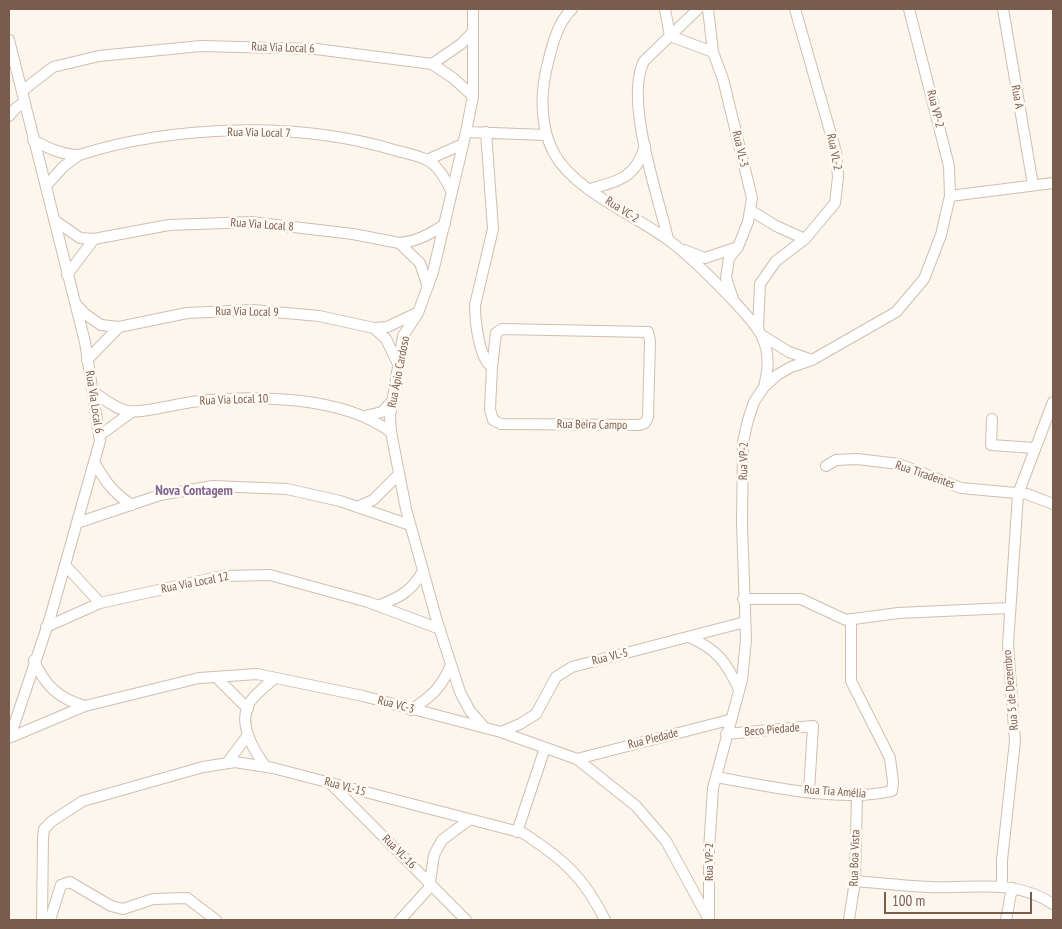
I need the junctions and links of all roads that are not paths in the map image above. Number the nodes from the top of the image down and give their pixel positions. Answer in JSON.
{"nodes":[{"id":1,"x":473,"y":9,"type":"edge"},
{"id":2,"x":572,"y":9,"type":"edge"},
{"id":3,"x":664,"y":9,"type":"edge"},
{"id":4,"x":698,"y":9,"type":"edge"},
{"id":5,"x":708,"y":9,"type":"edge"},
{"id":6,"x":796,"y":9,"type":"edge"},
{"id":7,"x":909,"y":9,"type":"edge"},
{"id":8,"x":1003,"y":9,"type":"edge"},
{"id":9,"x":473,"y":32,"type":"junction"},
{"id":10,"x":670,"y":36,"type":"junction"},
{"id":11,"x":9,"y":40,"type":"edge"},
{"id":12,"x":713,"y":52,"type":"junction"},
{"id":13,"x":432,"y":64,"type":"junction"},
{"id":14,"x":12,"y":71,"type":"edge"},
{"id":15,"x":22,"y":91,"type":"junction"},
{"id":16,"x":473,"y":96,"type":"junction"},
{"id":17,"x":25,"y":102,"type":"junction"},
{"id":18,"x":9,"y":116,"type":"edge"},
{"id":19,"x":466,"y":132,"type":"junction"},
{"id":20,"x":486,"y":132,"type":"junction"},
{"id":21,"x":546,"y":135,"type":"junction"},
{"id":22,"x":33,"y":140,"type":"junction"},
{"id":23,"x":463,"y":144,"type":"junction"},
{"id":24,"x":645,"y":145,"type":"junction"},
{"id":25,"x":79,"y":155,"type":"junction"},
{"id":26,"x":427,"y":160,"type":"junction"},
{"id":27,"x":1053,"y":183,"type":"edge"},
{"id":28,"x":1033,"y":185,"type":"junction"},
{"id":29,"x":46,"y":186,"type":"junction"},
{"id":30,"x":590,"y":190,"type":"junction"},
{"id":31,"x":452,"y":192,"type":"junction"},
{"id":32,"x":950,"y":196,"type":"junction"},
{"id":33,"x":750,"y":210,"type":"junction"},
{"id":34,"x":54,"y":220,"type":"junction"},
{"id":35,"x":445,"y":224,"type":"junction"},
{"id":36,"x":94,"y":239,"type":"junction"},
{"id":37,"x":668,"y":239,"type":"junction"},
{"id":38,"x":805,"y":239,"type":"junction"},
{"id":39,"x":399,"y":243,"type":"junction"},
{"id":40,"x":738,"y":247,"type":"junction"},
{"id":41,"x":678,"y":248,"type":"junction"},
{"id":42,"x":67,"y":276,"type":"junction"},
{"id":43,"x":428,"y":288,"type":"junction"},
{"id":44,"x":73,"y":301,"type":"junction"},
{"id":45,"x":735,"y":302,"type":"junction"},
{"id":46,"x":418,"y":313,"type":"junction"},
{"id":47,"x":119,"y":326,"type":"junction"},
{"id":48,"x":374,"y":328,"type":"junction"},
{"id":49,"x":760,"y":333,"type":"junction"},
{"id":50,"x":87,"y":360,"type":"junction"},
{"id":51,"x":812,"y":360,"type":"junction"},
{"id":52,"x":399,"y":366,"type":"junction"},
{"id":53,"x":492,"y":367,"type":"junction"},
{"id":54,"x":764,"y":387,"type":"junction"},
{"id":55,"x":92,"y":391,"type":"junction"},
{"id":56,"x":394,"y":399,"type":"junction"},
{"id":57,"x":1053,"y":402,"type":"edge"},
{"id":58,"x":133,"y":411,"type":"junction"},
{"id":59,"x":364,"y":416,"type":"junction"},
{"id":60,"x":992,"y":419,"type":"dead end"},
{"id":61,"x":391,"y":432,"type":"junction"},
{"id":62,"x":99,"y":436,"type":"junction"},
{"id":63,"x":1034,"y":448,"type":"junction"},
{"id":64,"x":94,"y":462,"type":"junction"},
{"id":65,"x":826,"y":466,"type":"dead end"},
{"id":66,"x":399,"y":474,"type":"junction"},
{"id":67,"x":1018,"y":494,"type":"junction"},
{"id":68,"x":1053,"y":504,"type":"edge"},
{"id":69,"x":132,"y":505,"type":"junction"},
{"id":70,"x":357,"y":507,"type":"junction"},
{"id":71,"x":77,"y":523,"type":"junction"},
{"id":72,"x":410,"y":526,"type":"junction"},
{"id":73,"x":65,"y":564,"type":"junction"},
{"id":74,"x":423,"y":572,"type":"junction"},
{"id":75,"x":743,"y":599,"type":"junction"},
{"id":76,"x":100,"y":603,"type":"junction"},
{"id":77,"x":378,"y":606,"type":"junction"},
{"id":78,"x":1009,"y":608,"type":"junction"},
{"id":79,"x":851,"y":619,"type":"junction"},
{"id":80,"x":745,"y":622,"type":"junction"},
{"id":81,"x":46,"y":627,"type":"junction"},
{"id":82,"x":440,"y":629,"type":"junction"},
{"id":83,"x":689,"y":637,"type":"junction"},
{"id":84,"x":34,"y":660,"type":"junction"},
{"id":85,"x":451,"y":665,"type":"junction"},
{"id":86,"x":216,"y":677,"type":"junction"},
{"id":87,"x":276,"y":678,"type":"junction"},
{"id":88,"x":739,"y":689,"type":"junction"},
{"id":89,"x":85,"y":706,"type":"junction"},
{"id":90,"x":248,"y":709,"type":"junction"},
{"id":91,"x":411,"y":710,"type":"junction"},
{"id":92,"x":729,"y":720,"type":"junction"},
{"id":93,"x":485,"y":728,"type":"junction"},
{"id":94,"x":501,"y":732,"type":"junction"},
{"id":95,"x":726,"y":734,"type":"junction"},
{"id":96,"x":248,"y":735,"type":"junction"},
{"id":97,"x":9,"y":737,"type":"edge"},
{"id":98,"x":545,"y":748,"type":"junction"},
{"id":99,"x":577,"y":759,"type":"junction"},
{"id":100,"x":227,"y":764,"type":"junction"},
{"id":101,"x":265,"y":766,"type":"junction"},
{"id":102,"x":716,"y":777,"type":"junction"},
{"id":103,"x":331,"y":784,"type":"junction"},
{"id":104,"x":809,"y":791,"type":"junction"},
{"id":105,"x":857,"y":796,"type":"junction"},
{"id":106,"x":470,"y":820,"type":"junction"},
{"id":107,"x":516,"y":832,"type":"junction"},
{"id":108,"x":855,"y":881,"type":"junction"},
{"id":109,"x":430,"y":884,"type":"junction"},
{"id":110,"x":1007,"y":887,"type":"junction"},
{"id":111,"x":1053,"y":904,"type":"edge"},
{"id":112,"x":42,"y":920,"type":"edge"},
{"id":113,"x":50,"y":920,"type":"edge"},
{"id":114,"x":216,"y":920,"type":"edge"},
{"id":115,"x":400,"y":920,"type":"edge"},
{"id":116,"x":466,"y":920,"type":"edge"},
{"id":117,"x":605,"y":920,"type":"edge"},
{"id":118,"x":709,"y":920,"type":"edge"},
{"id":119,"x":849,"y":920,"type":"edge"},
{"id":120,"x":1006,"y":920,"type":"edge"}],
"edges":[{"from":1,"to":9,"type":"street","name":"Rua Ápio Cardoso"},
{"from":2,"to":21,"type":"street","name":"Rua VC-2"},
{"from":3,"to":10,"type":"street"},
{"from":4,"to":10,"type":"street"},
{"from":5,"to":12,"type":"street","name":"Rua VL-3"},
{"from":6,"to":38,"type":"street","name":"Rua VL-2"},
{"from":7,"to":32,"type":"street","name":"Rua VP-2"},
{"from":8,"to":28,"type":"street","name":"Rua A"},
{"from":9,"to":13,"type":"street"},
{"from":9,"to":16,"type":"street","name":"Rua Ápio Cardoso"},
{"from":10,"to":12,"type":"street"},
{"from":10,"to":24,"type":"street"},
{"from":11,"to":14,"type":"street","name":"Rua Via Local 6"},
{"from":12,"to":33,"type":"street","name":"Rua VL-3"},
{"from":13,"to":15,"type":"street","name":"Rua Via Local 6"},
{"from":13,"to":16,"type":"street","name":"Rua Via Local 6"},
{"from":14,"to":15,"type":"street","name":"Rua Via Local 6"},
{"from":15,"to":17,"type":"street","name":"Rua Via Local 6"},
{"from":16,"to":19,"type":"street","name":"Rua Ápio Cardoso"},
{"from":17,"to":18,"type":"street"},
{"from":17,"to":22,"type":"street","name":"Rua Via Local 6"},
{"from":19,"to":20,"type":"street"},
{"from":19,"to":23,"type":"street","name":"Rua Ápio Cardoso"},
{"from":20,"to":21,"type":"street"},
{"from":20,"to":53,"type":"street"},
{"from":21,"to":30,"type":"street","name":"Rua VC-2"},
{"from":22,"to":25,"type":"street","name":"Rua Via Local 7"},
{"from":22,"to":29,"type":"street","name":"Rua Via Local 6"},
{"from":23,"to":26,"type":"street"},
{"from":23,"to":31,"type":"street","name":"Rua Ápio Cardoso"},
{"from":24,"to":30,"type":"street"},
{"from":24,"to":37,"type":"street"},
{"from":25,"to":26,"type":"street","name":"Rua Via Local 7"},
{"from":25,"to":29,"type":"street","name":"Rua Via Local 7"},
{"from":26,"to":31,"type":"street","name":"Rua Via Local 7"},
{"from":27,"to":28,"type":"street"},
{"from":28,"to":32,"type":"street"},
{"from":29,"to":34,"type":"street","name":"Rua Via Local 6"},
{"from":30,"to":37,"type":"street","name":"Rua VC-2"},
{"from":31,"to":35,"type":"street","name":"Rua Ápio Cardoso"},
{"from":32,"to":51,"type":"street","name":"Rua VP-2"},
{"from":33,"to":38,"type":"street"},
{"from":33,"to":40,"type":"street","name":"Rua VL-3"},
{"from":34,"to":36,"type":"street","name":"Rua Via Local 8"},
{"from":34,"to":42,"type":"street","name":"Rua Via Local 6"},
{"from":35,"to":39,"type":"street","name":"Rua Via Local 8"},
{"from":35,"to":43,"type":"street","name":"Rua Ápio Cardoso"},
{"from":36,"to":39,"type":"street","name":"Rua Via Local 8"},
{"from":36,"to":42,"type":"street"},
{"from":37,"to":41,"type":"street","name":"Rua VC-2"},
{"from":38,"to":49,"type":"street","name":"Rua VL-2"},
{"from":39,"to":43,"type":"street"},
{"from":40,"to":41,"type":"street"},
{"from":40,"to":45,"type":"street","name":"Rua VL-3"},
{"from":41,"to":45,"type":"street","name":"Rua VC-2"},
{"from":42,"to":44,"type":"street","name":"Rua Via Local 6"},
{"from":43,"to":46,"type":"street","name":"Rua Ápio Cardoso"},
{"from":44,"to":47,"type":"street","name":"Rua Via Local 9"},
{"from":44,"to":50,"type":"street","name":"Rua Via Local 6"},
{"from":45,"to":49,"type":"street","name":"Rua VC-2"},
{"from":46,"to":48,"type":"street","name":"Rua Via Local 9"},
{"from":46,"to":52,"type":"street","name":"Rua Ápio Cardoso"},
{"from":47,"to":48,"type":"street","name":"Rua Via Local 9"},
{"from":47,"to":50,"type":"street"},
{"from":48,"to":52,"type":"street"},
{"from":49,"to":51,"type":"street"},
{"from":49,"to":54,"type":"street","name":"Rua VC-2"},
{"from":50,"to":55,"type":"street","name":"Rua Via Local 6"},
{"from":51,"to":54,"type":"street","name":"Rua VP-2"},
{"from":52,"to":56,"type":"street","name":"Rua Ápio Cardoso"},
{"from":53,"to":53,"type":"street","name":"Rua Beira Campo"},
{"from":54,"to":75,"type":"street","name":"Rua VP-2"},
{"from":55,"to":58,"type":"street","name":"Rua Via Local 10"},
{"from":55,"to":62,"type":"street","name":"Rua Via Local 6"},
{"from":56,"to":59,"type":"street"},
{"from":56,"to":61,"type":"street","name":"Rua Ápio Cardoso"},
{"from":57,"to":63,"type":"street","name":"Rua 5 de Dezembro"},
{"from":58,"to":59,"type":"street","name":"Rua Via Local 10"},
{"from":58,"to":62,"type":"street","name":"Rua Via Local 10"},
{"from":59,"to":61,"type":"street","name":"Rua Via Local 10"},
{"from":60,"to":63,"type":"street"},
{"from":61,"to":66,"type":"street","name":"Rua Ápio Cardoso"},
{"from":62,"to":64,"type":"street","name":"Rua Via Local 6"},
{"from":63,"to":67,"type":"street","name":"Rua 5 de Dezembro"},
{"from":64,"to":69,"type":"street"},
{"from":64,"to":71,"type":"street","name":"Rua Via Local 6"},
{"from":65,"to":67,"type":"street","name":"Rua Tiradentes"},
{"from":66,"to":70,"type":"street"},
{"from":66,"to":72,"type":"street","name":"Rua Ápio Cardoso"},
{"from":67,"to":68,"type":"street","name":"Rua Tiradentes"},
{"from":67,"to":78,"type":"street","name":"Rua 5 de Dezembro"},
{"from":69,"to":70,"type":"street"},
{"from":69,"to":71,"type":"street"},
{"from":70,"to":72,"type":"street"},
{"from":71,"to":73,"type":"street","name":"Rua Via Local 6"},
{"from":72,"to":74,"type":"street","name":"Rua Ápio Cardoso"},
{"from":73,"to":76,"type":"street"},
{"from":73,"to":81,"type":"street","name":"Rua Via Local 6"},
{"from":74,"to":77,"type":"street"},
{"from":74,"to":82,"type":"street","name":"Rua Ápio Cardoso"},
{"from":75,"to":79,"type":"street"},
{"from":75,"to":80,"type":"street","name":"Rua VP-2"},
{"from":76,"to":77,"type":"street","name":"Rua Via Local 12"},
{"from":76,"to":81,"type":"street","name":"Rua Via Local 12"},
{"from":77,"to":82,"type":"street","name":"Rua Via Local 12"},
{"from":78,"to":79,"type":"street"},
{"from":78,"to":110,"type":"street","name":"Rua 5 de Dezembro"},
{"from":79,"to":105,"type":"street","name":"Rua Tia Amélia"},
{"from":80,"to":83,"type":"street","name":"Rua VL-5"},
{"from":80,"to":88,"type":"street","name":"Rua VP-2"},
{"from":81,"to":84,"type":"street","name":"Rua Via Local 6"},
{"from":82,"to":85,"type":"street","name":"Rua Ápio Cardoso"},
{"from":83,"to":88,"type":"street"},
{"from":83,"to":94,"type":"street","name":"Rua VL-5"},
{"from":84,"to":89,"type":"street"},
{"from":84,"to":97,"type":"street","name":"Rua Via Local 6"},
{"from":85,"to":91,"type":"street"},
{"from":85,"to":93,"type":"street","name":"Rua Ápio Cardoso"},
{"from":86,"to":87,"type":"street","name":"Rua VC-3"},
{"from":86,"to":89,"type":"street","name":"Rua VC-3"},
{"from":86,"to":90,"type":"street"},
{"from":87,"to":90,"type":"street"},
{"from":87,"to":91,"type":"street","name":"Rua VC-3"},
{"from":88,"to":92,"type":"street","name":"Rua VP-2"},
{"from":89,"to":97,"type":"street","name":"Rua VC-3"},
{"from":90,"to":96,"type":"street"},
{"from":91,"to":93,"type":"street","name":"Rua VC-3"},
{"from":92,"to":95,"type":"street","name":"Rua VP-2"},
{"from":92,"to":99,"type":"street","name":"Rua Piedade"},
{"from":93,"to":94,"type":"street","name":"Rua VC-3"},
{"from":94,"to":98,"type":"street","name":"Rua VC-3"},
{"from":95,"to":102,"type":"street","name":"Rua VP-2"},
{"from":95,"to":104,"type":"street","name":"Beco Piedade"},
{"from":96,"to":100,"type":"street"},
{"from":96,"to":101,"type":"street"},
{"from":98,"to":99,"type":"street","name":"Rua VC-3"},
{"from":98,"to":107,"type":"street"},
{"from":99,"to":118,"type":"street","name":"Rua VC-3"},
{"from":100,"to":101,"type":"street","name":"Rua VL-15"},
{"from":100,"to":112,"type":"street","name":"Rua VL-15"},
{"from":101,"to":103,"type":"street","name":"Rua VL-15"},
{"from":102,"to":104,"type":"street","name":"Rua Tia Amélia"},
{"from":102,"to":118,"type":"street","name":"Rua VP-2"},
{"from":103,"to":106,"type":"street","name":"Rua VL-15"},
{"from":103,"to":109,"type":"street","name":"Rua VL-16"},
{"from":104,"to":105,"type":"street","name":"Rua Tia Amélia"},
{"from":105,"to":108,"type":"street","name":"Rua Boa Vista"},
{"from":106,"to":107,"type":"street","name":"Rua VL-15"},
{"from":106,"to":109,"type":"street"},
{"from":107,"to":117,"type":"street","name":"Rua VL-15"},
{"from":108,"to":110,"type":"street"},
{"from":108,"to":119,"type":"street","name":"Rua Boa Vista"},
{"from":109,"to":115,"type":"street"},
{"from":109,"to":116,"type":"street","name":"Rua VL-16"},
{"from":110,"to":111,"type":"street"},
{"from":110,"to":120,"type":"street","name":"Rua 5 de Dezembro"},
{"from":113,"to":114,"type":"street"}]}
